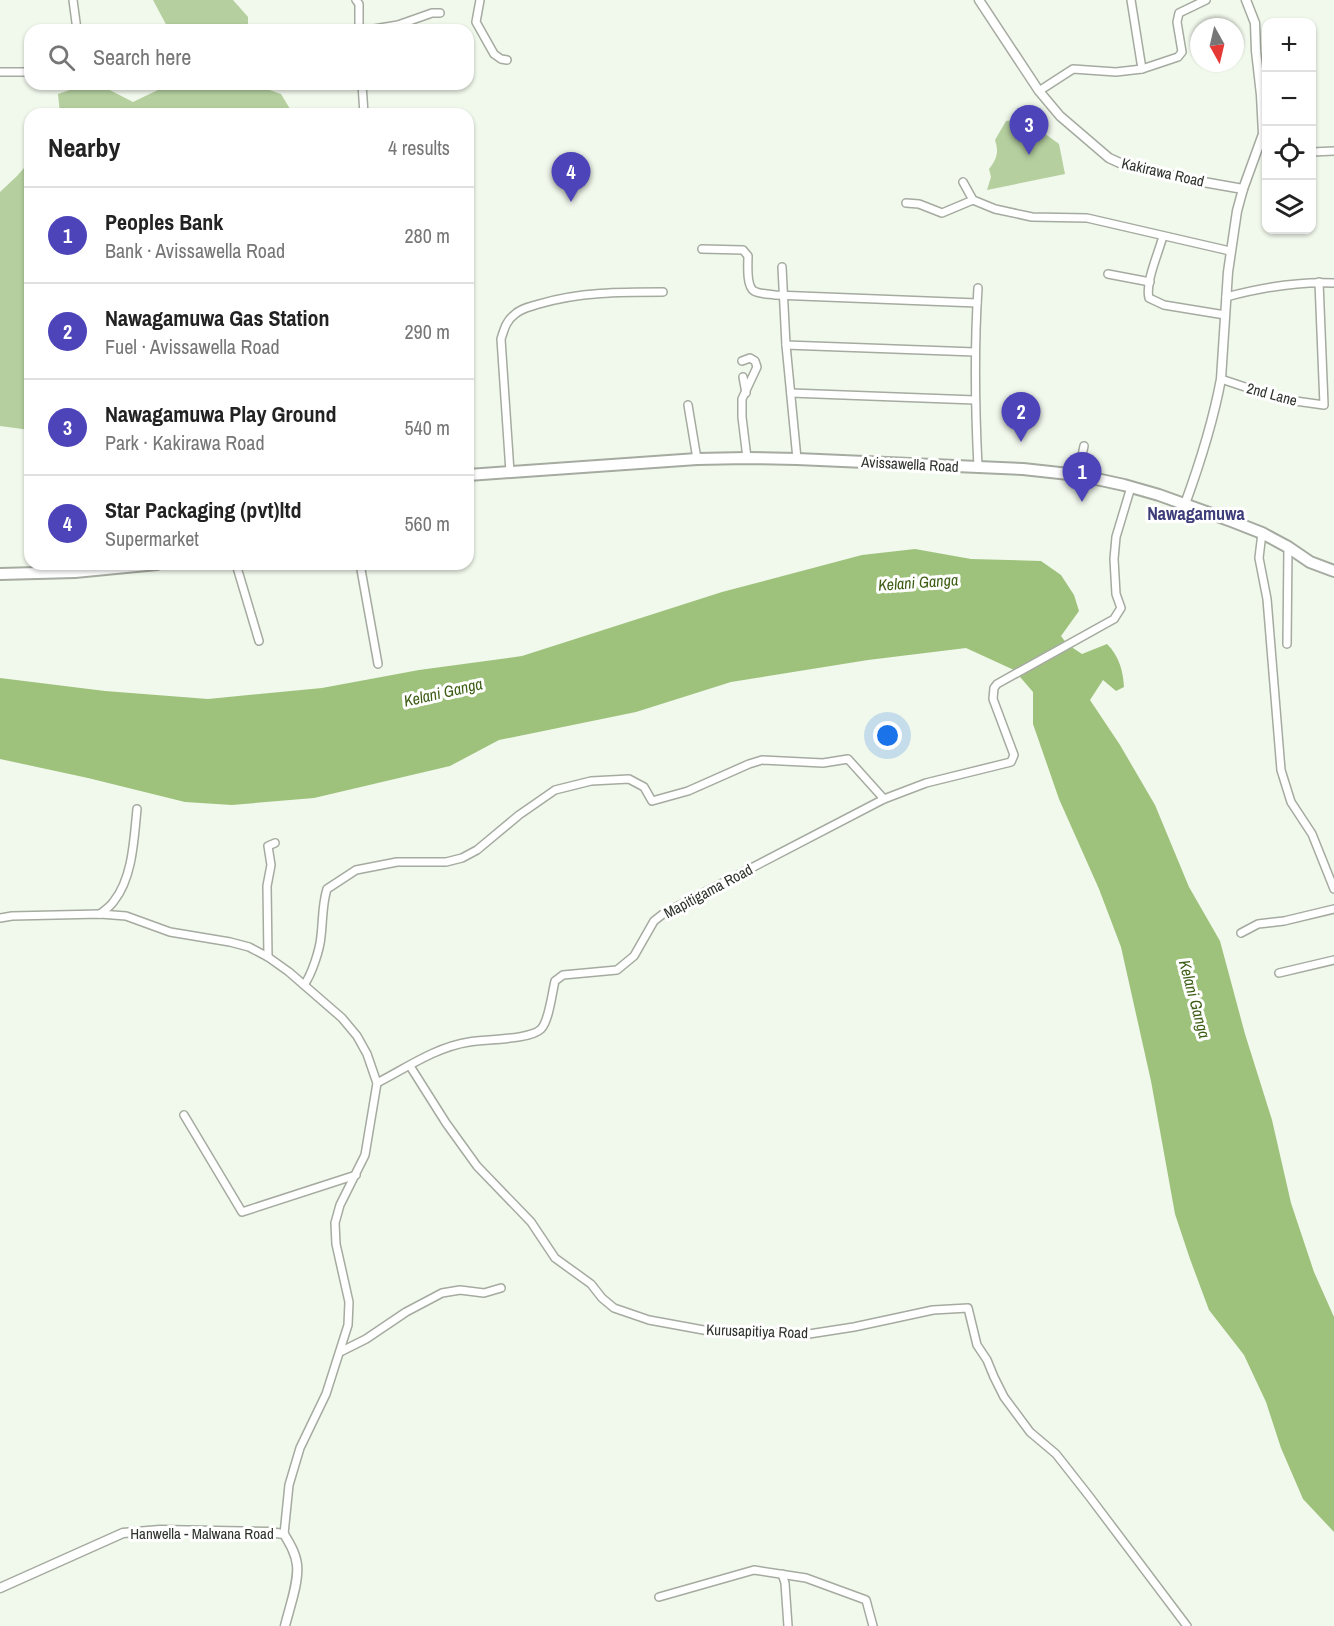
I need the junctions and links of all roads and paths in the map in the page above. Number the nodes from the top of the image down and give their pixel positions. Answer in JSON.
{"nodes":[{"id":1,"x":73,"y":0,"type":"edge"},
{"id":2,"x":356,"y":0,"type":"edge"},
{"id":3,"x":480,"y":0,"type":"edge"},
{"id":4,"x":980,"y":0,"type":"edge"},
{"id":5,"x":1131,"y":0,"type":"edge"},
{"id":6,"x":1206,"y":0,"type":"edge"},
{"id":7,"x":1246,"y":0,"type":"edge"},
{"id":8,"x":441,"y":14,"type":"dead end"},
{"id":9,"x":77,"y":24,"type":"edge"},
{"id":10,"x":360,"y":24,"type":"edge"},
{"id":11,"x":401,"y":24,"type":"edge"},
{"id":12,"x":507,"y":60,"type":"dead end"},
{"id":13,"x":1142,"y":69,"type":"junction"},
{"id":14,"x":0,"y":72,"type":"edge"},
{"id":15,"x":24,"y":72,"type":"edge"},
{"id":16,"x":362,"y":90,"type":"edge"},
{"id":17,"x":1039,"y":91,"type":"junction"},
{"id":18,"x":364,"y":108,"type":"edge"},
{"id":19,"x":1263,"y":126,"type":"edge"},
{"id":20,"x":1262,"y":146,"type":"edge"},
{"id":21,"x":1316,"y":152,"type":"edge"},
{"id":22,"x":1334,"y":152,"type":"edge"},
{"id":23,"x":963,"y":182,"type":"dead end"},
{"id":24,"x":1243,"y":189,"type":"junction"},
{"id":25,"x":973,"y":200,"type":"junction"},
{"id":26,"x":906,"y":203,"type":"dead end"},
{"id":27,"x":1163,"y":236,"type":"junction"},
{"id":28,"x":702,"y":249,"type":"dead end"},
{"id":29,"x":1230,"y":251,"type":"junction"},
{"id":30,"x":782,"y":267,"type":"dead end"},
{"id":31,"x":1108,"y":274,"type":"dead end"},
{"id":32,"x":1150,"y":282,"type":"junction"},
{"id":33,"x":1319,"y":282,"type":"junction"},
{"id":34,"x":1334,"y":283,"type":"edge"},
{"id":35,"x":978,"y":288,"type":"dead end"},
{"id":36,"x":663,"y":292,"type":"dead end"},
{"id":37,"x":783,"y":295,"type":"junction"},
{"id":38,"x":1226,"y":297,"type":"junction"},
{"id":39,"x":977,"y":303,"type":"junction"},
{"id":40,"x":1225,"y":315,"type":"junction"},
{"id":41,"x":786,"y":345,"type":"junction"},
{"id":42,"x":975,"y":352,"type":"junction"},
{"id":43,"x":742,"y":361,"type":"dead end"},
{"id":44,"x":743,"y":377,"type":"dead end"},
{"id":45,"x":1221,"y":379,"type":"junction"},
{"id":46,"x":746,"y":393,"type":"junction"},
{"id":47,"x":791,"y":393,"type":"junction"},
{"id":48,"x":975,"y":400,"type":"junction"},
{"id":49,"x":688,"y":405,"type":"dead end"},
{"id":50,"x":1084,"y":446,"type":"dead end"},
{"id":51,"x":747,"y":458,"type":"junction"},
{"id":52,"x":698,"y":459,"type":"junction"},
{"id":53,"x":797,"y":459,"type":"junction"},
{"id":54,"x":978,"y":467,"type":"junction"},
{"id":55,"x":510,"y":472,"type":"junction"},
{"id":56,"x":474,"y":475,"type":"edge"},
{"id":57,"x":1078,"y":475,"type":"junction"},
{"id":58,"x":1131,"y":487,"type":"junction"},
{"id":59,"x":1185,"y":504,"type":"junction"},
{"id":60,"x":1262,"y":533,"type":"junction"},
{"id":61,"x":1288,"y":547,"type":"junction"},
{"id":62,"x":96,"y":570,"type":"edge"},
{"id":63,"x":238,"y":570,"type":"edge"},
{"id":64,"x":361,"y":570,"type":"edge"},
{"id":65,"x":1334,"y":571,"type":"edge"},
{"id":66,"x":0,"y":574,"type":"edge"},
{"id":67,"x":260,"y":641,"type":"dead end"},
{"id":68,"x":1287,"y":644,"type":"dead end"},
{"id":69,"x":378,"y":664,"type":"dead end"},
{"id":70,"x":884,"y":799,"type":"junction"},
{"id":71,"x":137,"y":809,"type":"dead end"},
{"id":72,"x":275,"y":843,"type":"dead end"},
{"id":73,"x":1334,"y":889,"type":"edge"},
{"id":74,"x":1334,"y":909,"type":"edge"},
{"id":75,"x":100,"y":914,"type":"junction"},
{"id":76,"x":0,"y":918,"type":"edge"},
{"id":77,"x":1241,"y":933,"type":"dead end"},
{"id":78,"x":268,"y":957,"type":"junction"},
{"id":79,"x":1334,"y":960,"type":"edge"},
{"id":80,"x":1279,"y":973,"type":"dead end"},
{"id":81,"x":304,"y":985,"type":"junction"},
{"id":82,"x":410,"y":1066,"type":"junction"},
{"id":83,"x":377,"y":1083,"type":"junction"},
{"id":84,"x":184,"y":1115,"type":"dead end"},
{"id":85,"x":356,"y":1174,"type":"junction"},
{"id":86,"x":501,"y":1288,"type":"dead end"},
{"id":87,"x":340,"y":1352,"type":"junction"},
{"id":88,"x":284,"y":1534,"type":"junction"},
{"id":89,"x":782,"y":1574,"type":"junction"},
{"id":90,"x":0,"y":1588,"type":"edge"},
{"id":91,"x":659,"y":1597,"type":"dead end"},
{"id":92,"x":285,"y":1626,"type":"edge"},
{"id":93,"x":788,"y":1626,"type":"edge"},
{"id":94,"x":873,"y":1626,"type":"edge"},
{"id":95,"x":1187,"y":1626,"type":"edge"}],
"edges":[{"from":1,"to":9,"type":"street"},
{"from":2,"to":10,"type":"street"},
{"from":3,"to":12,"type":"street"},
{"from":4,"to":17,"type":"street","name":"Kakirawa Road"},
{"from":5,"to":13,"type":"street"},
{"from":6,"to":13,"type":"street"},
{"from":7,"to":19,"type":"street"},
{"from":8,"to":11,"type":"street"},
{"from":13,"to":17,"type":"street"},
{"from":14,"to":15,"type":"street"},
{"from":16,"to":18,"type":"street"},
{"from":17,"to":24,"type":"street","name":"Kakirawa Road"},
{"from":20,"to":24,"type":"street"},
{"from":21,"to":22,"type":"street"},
{"from":23,"to":25,"type":"street"},
{"from":24,"to":29,"type":"street"},
{"from":25,"to":26,"type":"street"},
{"from":25,"to":27,"type":"street"},
{"from":27,"to":29,"type":"street"},
{"from":27,"to":32,"type":"street"},
{"from":28,"to":37,"type":"street"},
{"from":29,"to":38,"type":"street"},
{"from":30,"to":37,"type":"street"},
{"from":31,"to":32,"type":"street"},
{"from":32,"to":40,"type":"street"},
{"from":33,"to":34,"type":"street"},
{"from":33,"to":38,"type":"street"},
{"from":33,"to":45,"type":"street","name":"2nd Lane"},
{"from":35,"to":39,"type":"street"},
{"from":36,"to":55,"type":"street"},
{"from":37,"to":39,"type":"street"},
{"from":37,"to":41,"type":"street"},
{"from":38,"to":40,"type":"street"},
{"from":39,"to":42,"type":"street"},
{"from":40,"to":45,"type":"street"},
{"from":41,"to":42,"type":"street"},
{"from":41,"to":47,"type":"street"},
{"from":42,"to":48,"type":"street"},
{"from":43,"to":46,"type":"street"},
{"from":44,"to":46,"type":"street"},
{"from":45,"to":59,"type":"street"},
{"from":46,"to":51,"type":"street"},
{"from":47,"to":48,"type":"street"},
{"from":47,"to":53,"type":"street"},
{"from":48,"to":54,"type":"street"},
{"from":49,"to":52,"type":"street"},
{"from":50,"to":57,"type":"street"},
{"from":51,"to":52,"type":"main road","name":"Avissawella Road"},
{"from":51,"to":53,"type":"main road","name":"Avissawella Road"},
{"from":52,"to":55,"type":"main road","name":"Avissawella Road"},
{"from":53,"to":54,"type":"main road","name":"Avissawella Road"},
{"from":54,"to":57,"type":"main road","name":"Avissawella Road"},
{"from":55,"to":56,"type":"main road","name":"Avissawella Road"},
{"from":57,"to":58,"type":"main road","name":"Avissawella Road"},
{"from":58,"to":59,"type":"main road","name":"Avissawella Road"},
{"from":58,"to":70,"type":"street","name":"Mapitigama Road"},
{"from":59,"to":60,"type":"main road","name":"Avissawella Road"},
{"from":60,"to":61,"type":"main road","name":"Avissawella Road"},
{"from":60,"to":73,"type":"street"},
{"from":61,"to":65,"type":"main road","name":"Avissawella Road"},
{"from":61,"to":68,"type":"street"},
{"from":62,"to":66,"type":"main road"},
{"from":63,"to":67,"type":"street"},
{"from":64,"to":69,"type":"street"},
{"from":70,"to":81,"type":"street"},
{"from":70,"to":82,"type":"street","name":"Mapitigama Road"},
{"from":71,"to":75,"type":"street"},
{"from":72,"to":78,"type":"street"},
{"from":74,"to":77,"type":"street"},
{"from":75,"to":76,"type":"street"},
{"from":75,"to":78,"type":"street"},
{"from":78,"to":81,"type":"street"},
{"from":79,"to":80,"type":"street"},
{"from":81,"to":83,"type":"street"},
{"from":82,"to":83,"type":"street","name":"Mapitigama Road"},
{"from":82,"to":95,"type":"street","name":"Kurusapitiya Road"},
{"from":83,"to":85,"type":"street"},
{"from":84,"to":85,"type":"street"},
{"from":85,"to":87,"type":"street"},
{"from":86,"to":87,"type":"street"},
{"from":87,"to":88,"type":"street"},
{"from":88,"to":90,"type":"street","name":"Hanwella - Malwana Road"},
{"from":88,"to":92,"type":"street","name":"Hanwella - Malwana Road"},
{"from":89,"to":91,"type":"street"},
{"from":89,"to":93,"type":"street"},
{"from":89,"to":94,"type":"street"}]}
